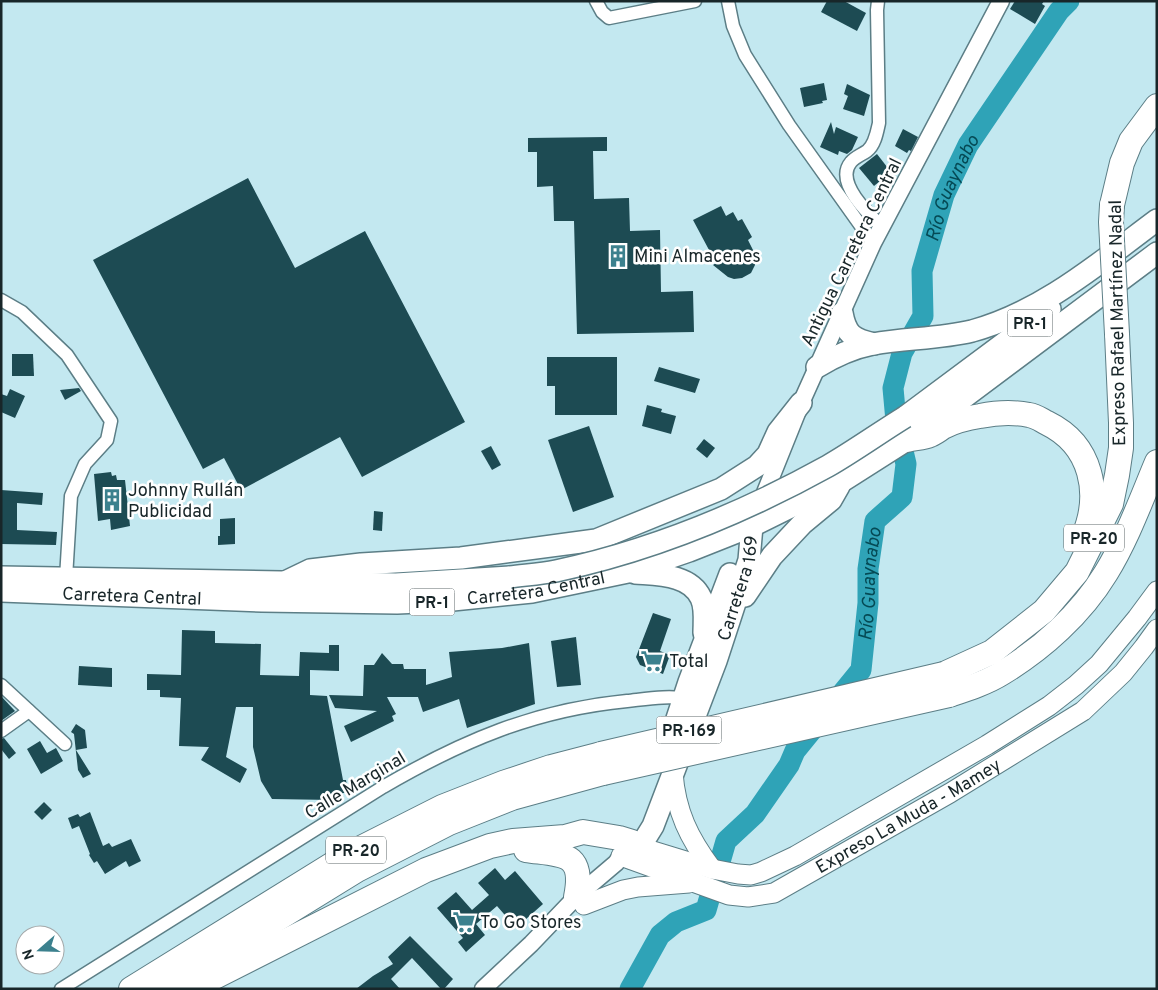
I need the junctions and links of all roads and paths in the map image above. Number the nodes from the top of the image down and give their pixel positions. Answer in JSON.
{"nodes":[{"id":1,"x":596,"y":1,"type":"edge"},
{"id":2,"x":695,"y":1,"type":"edge"},
{"id":3,"x":728,"y":1,"type":"edge"},
{"id":4,"x":878,"y":1,"type":"edge"},
{"id":5,"x":1001,"y":1,"type":"edge"},
{"id":6,"x":1157,"y":106,"type":"edge"},
{"id":7,"x":1157,"y":220,"type":"edge"},
{"id":8,"x":883,"y":227,"type":"junction"},
{"id":9,"x":1157,"y":231,"type":"edge"},
{"id":10,"x":873,"y":243,"type":"junction"},
{"id":11,"x":1157,"y":252,"type":"edge"},
{"id":12,"x":1,"y":300,"type":"edge"},
{"id":13,"x":842,"y":312,"type":"junction"},
{"id":14,"x":874,"y":344,"type":"junction"},
{"id":15,"x":817,"y":367,"type":"junction"},
{"id":16,"x":801,"y":403,"type":"junction"},
{"id":17,"x":906,"y":428,"type":"junction"},
{"id":18,"x":1157,"y":462,"type":"edge"},
{"id":19,"x":841,"y":482,"type":"junction"},
{"id":20,"x":711,"y":493,"type":"junction"},
{"id":21,"x":752,"y":526,"type":"junction"},
{"id":22,"x":628,"y":572,"type":"junction"},
{"id":23,"x":1,"y":576,"type":"edge"},
{"id":24,"x":66,"y":578,"type":"junction"},
{"id":25,"x":283,"y":583,"type":"junction"},
{"id":26,"x":1,"y":591,"type":"edge"},
{"id":27,"x":1157,"y":591,"type":"edge"},
{"id":28,"x":1058,"y":594,"type":"junction"},
{"id":29,"x":731,"y":614,"type":"junction"},
{"id":30,"x":1157,"y":629,"type":"edge"},
{"id":31,"x":703,"y":644,"type":"junction"},
{"id":32,"x":947,"y":684,"type":"junction"},
{"id":33,"x":1,"y":685,"type":"edge"},
{"id":34,"x":692,"y":700,"type":"junction"},
{"id":35,"x":29,"y":711,"type":"junction"},
{"id":36,"x":1,"y":731,"type":"edge"},
{"id":37,"x":65,"y":744,"type":"dead end"},
{"id":38,"x":602,"y":763,"type":"junction"},
{"id":39,"x":673,"y":782,"type":"junction"},
{"id":40,"x":490,"y":846,"type":"junction"},
{"id":41,"x":631,"y":851,"type":"junction"},
{"id":42,"x":659,"y":860,"type":"junction"},
{"id":43,"x":712,"y":869,"type":"junction"},
{"id":44,"x":692,"y":882,"type":"junction"},
{"id":45,"x":580,"y":901,"type":"junction"},
{"id":46,"x":61,"y":989,"type":"edge"},
{"id":47,"x":130,"y":989,"type":"edge"},
{"id":48,"x":164,"y":989,"type":"edge"},
{"id":49,"x":191,"y":989,"type":"edge"},
{"id":50,"x":483,"y":989,"type":"edge"}],
"edges":[{"from":1,"to":2,"type":"street"},
{"from":3,"to":10,"type":"street"},
{"from":4,"to":8,"type":"street"},
{"from":5,"to":8,"type":"street","name":"Antigua Carretera Central"},
{"from":6,"to":28,"type":"highway","name":"Expreso Rafael Martínez Nadal","number":"PR-20","bridge":true},
{"from":7,"to":14,"type":"highway"},
{"from":8,"to":10,"type":"street","name":"Antigua Carretera Central"},
{"from":9,"to":17,"type":"highway","number":"PR-1"},
{"from":10,"to":13,"type":"street","name":"Antigua Carretera Central"},
{"from":11,"to":17,"type":"highway","number":"PR-1"},
{"from":12,"to":24,"type":"street"},
{"from":13,"to":14,"type":"highway"},
{"from":13,"to":15,"type":"street","name":"Antigua Carretera Central"},
{"from":14,"to":15,"type":"highway"},
{"from":15,"to":16,"type":"street","name":"Antigua Carretera Central"},
{"from":16,"to":20,"type":"highway"},
{"from":16,"to":21,"type":"street","name":"Antigua Carretera Central"},
{"from":17,"to":19,"type":"highway","number":"PR-1"},
{"from":17,"to":25,"type":"highway","name":"Carretera Central","number":"PR-1","bridge":true},
{"from":17,"to":28,"type":"highway"},
{"from":18,"to":32,"type":"highway","name":"Expreso Rafael Martínez Nadal","number":"PR-20"},
{"from":19,"to":21,"type":"highway","name":"Carretera Central","number":"PR-1"},
{"from":19,"to":29,"type":"highway"},
{"from":20,"to":21,"type":"highway"},
{"from":20,"to":25,"type":"highway"},
{"from":21,"to":22,"type":"highway","name":"Carretera Central","number":"PR-1"},
{"from":21,"to":29,"type":"highway","name":"Carretera 169","number":"PR-169"},
{"from":21,"to":31,"type":"highway","name":"Carretera 169","number":"PR-169"},
{"from":22,"to":26,"type":"highway","name":"Carretera Central","number":"PR-1"},
{"from":22,"to":31,"type":"highway"},
{"from":23,"to":24,"type":"highway","name":"Carretera Central","number":"PR-1"},
{"from":24,"to":25,"type":"highway","name":"Carretera Central","number":"PR-1"},
{"from":27,"to":43,"type":"main road","name":"Expreso La Muda - Mamey"},
{"from":28,"to":32,"type":"highway","name":"Expreso Rafael Martínez Nadal","number":"PR-20"},
{"from":29,"to":34,"type":"highway","name":"Carretera 169","number":"PR-169"},
{"from":30,"to":44,"type":"main road","name":"Expreso La Muda - Mamey"},
{"from":31,"to":34,"type":"highway","name":"Carretera 169","number":"PR-169"},
{"from":32,"to":38,"type":"highway","name":"Expreso Rafael Martínez Nadal","number":"PR-20","bridge":true},
{"from":33,"to":35,"type":"street"},
{"from":34,"to":39,"type":"highway","name":"Carretera 169","number":"PR-169"},
{"from":34,"to":41,"type":"highway","name":"Carretera 169","number":"PR-169"},
{"from":34,"to":46,"type":"street","name":"Calle Marginal"},
{"from":35,"to":36,"type":"street"},
{"from":35,"to":37,"type":"street"},
{"from":38,"to":47,"type":"highway","name":"Expreso Rafael Martínez Nadal","number":"PR-20"},
{"from":38,"to":48,"type":"highway","name":"Expreso Rafael Martínez Nadal","number":"PR-20"},
{"from":39,"to":41,"type":"highway","name":"Carretera 169","number":"PR-169"},
{"from":39,"to":43,"type":"main road"},
{"from":40,"to":41,"type":"highway"},
{"from":40,"to":45,"type":"highway"},
{"from":40,"to":49,"type":"highway"},
{"from":41,"to":42,"type":"main road","name":"Expreso La Muda - Mamey"},
{"from":41,"to":45,"type":"street","name":"Carretera 169","number":"PR-169"},
{"from":42,"to":43,"type":"main road","name":"Expreso La Muda - Mamey"},
{"from":42,"to":44,"type":"main road","name":"Expreso La Muda - Mamey"},
{"from":44,"to":45,"type":"main road"},
{"from":45,"to":50,"type":"street","name":"Carretera 169","number":"PR-169"}]}
